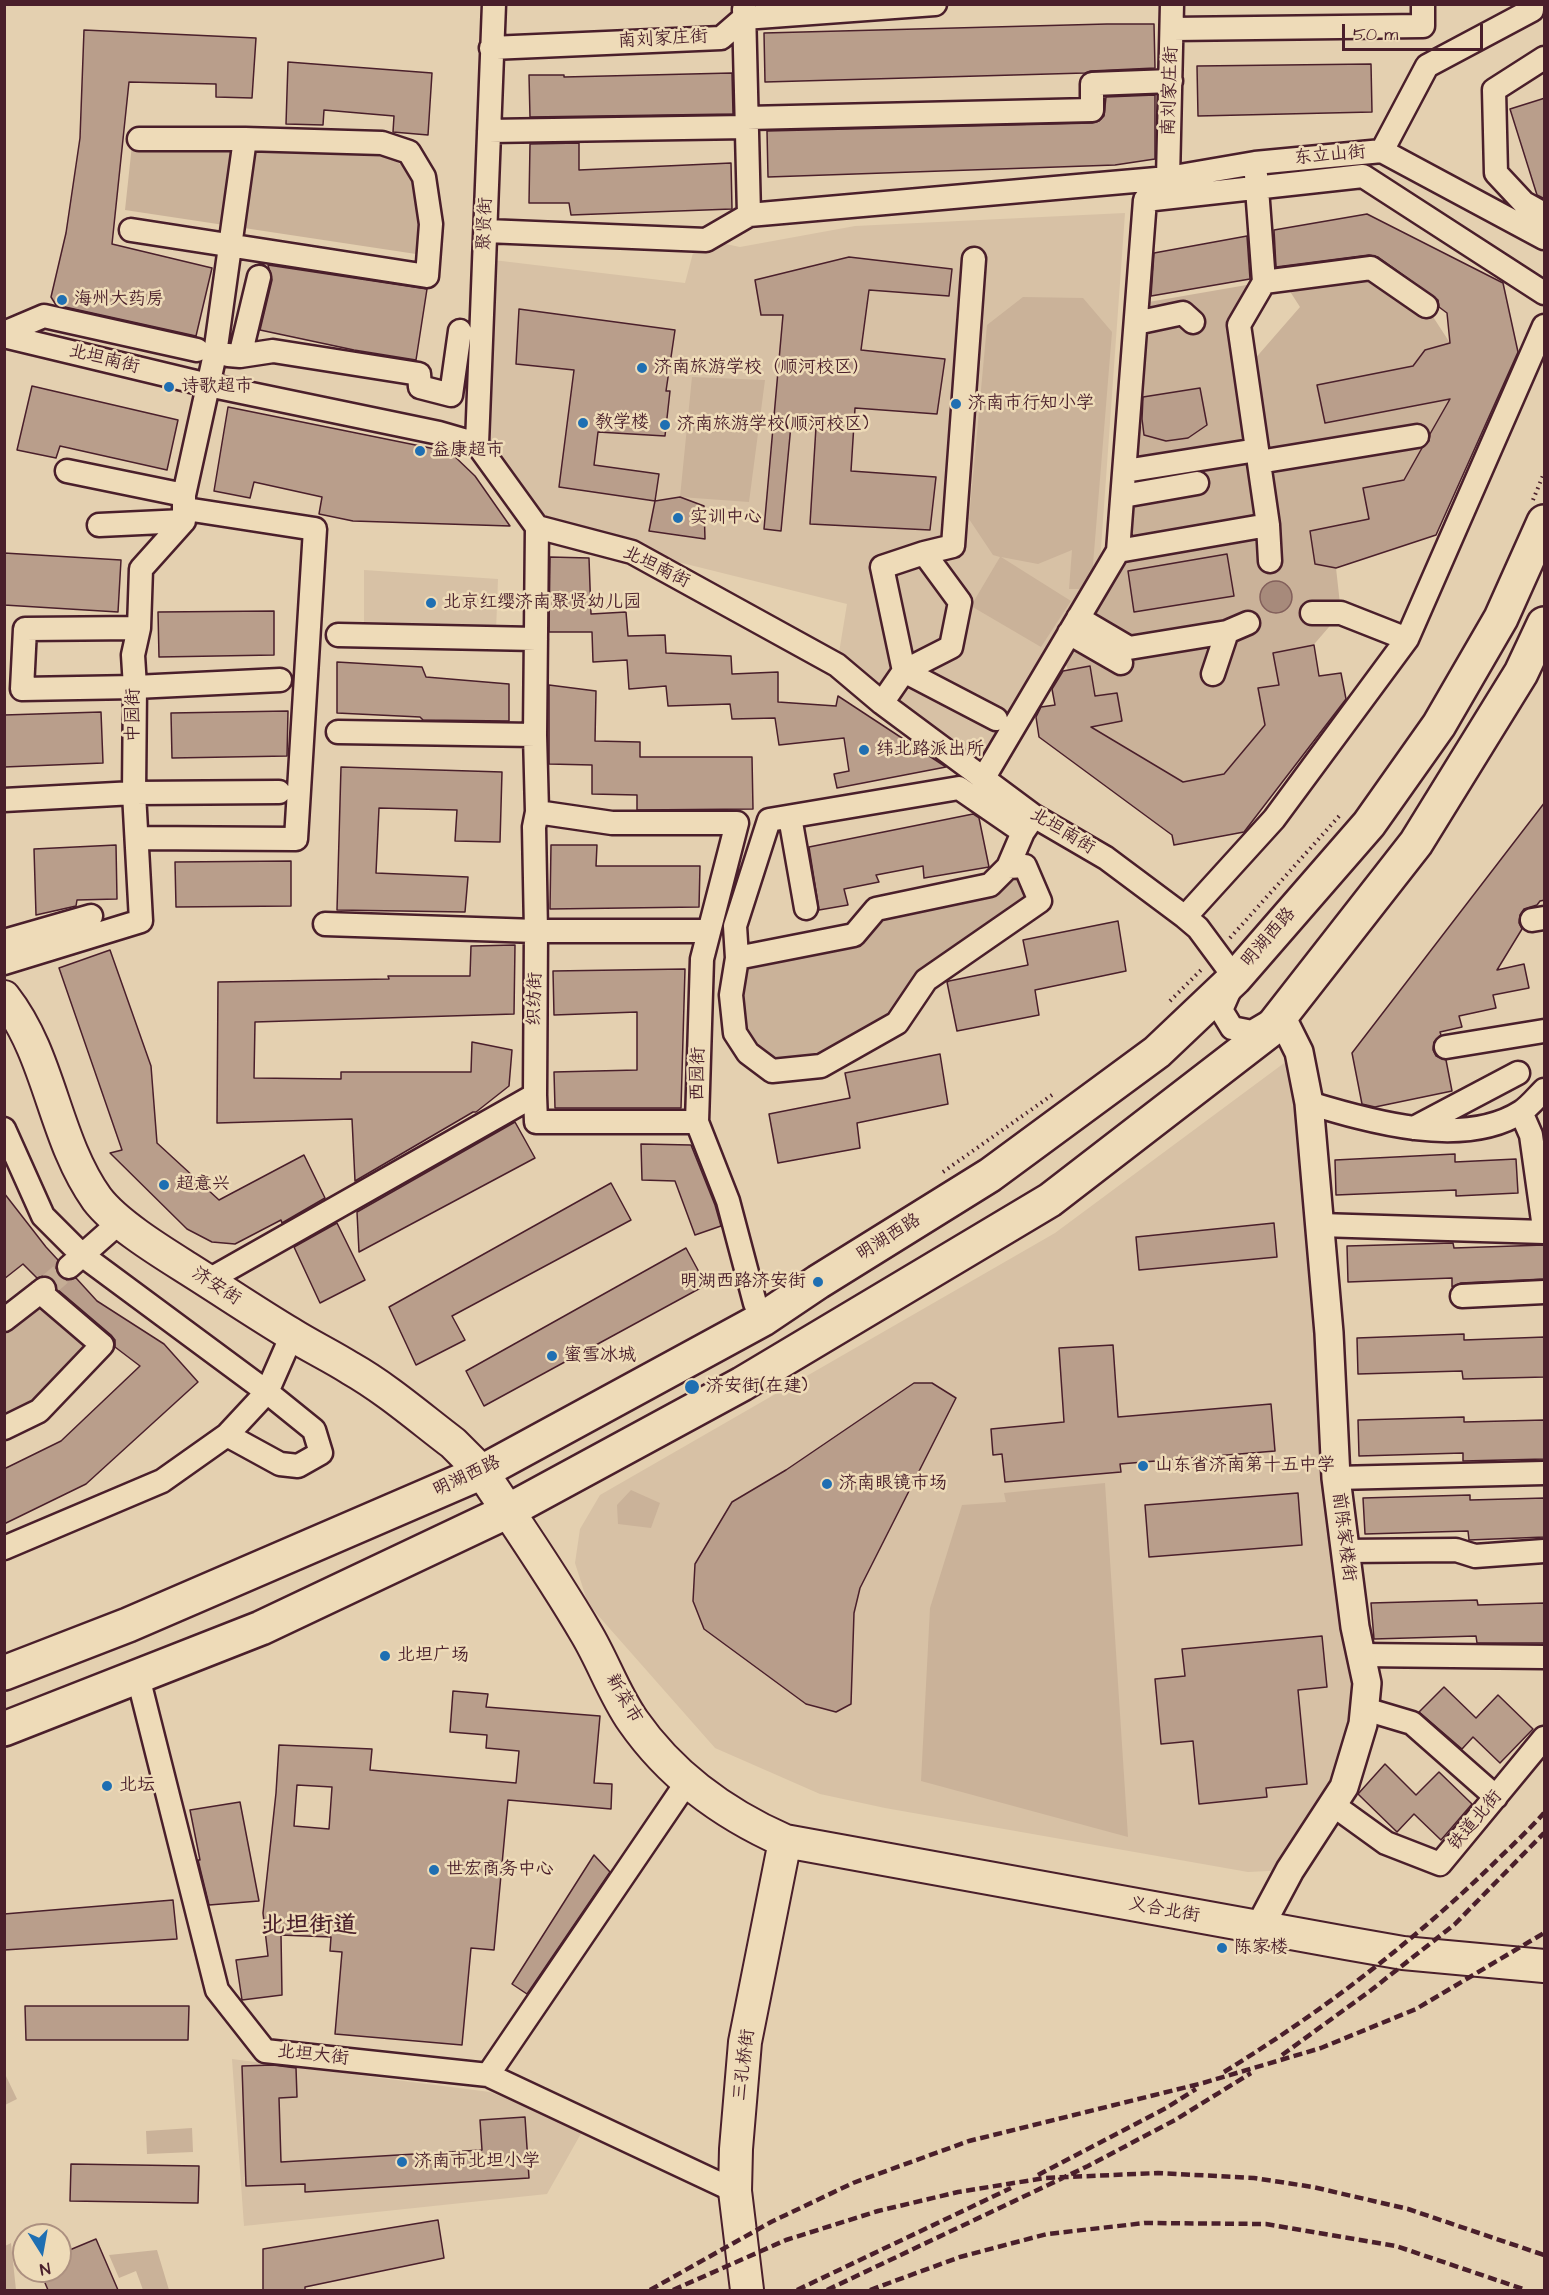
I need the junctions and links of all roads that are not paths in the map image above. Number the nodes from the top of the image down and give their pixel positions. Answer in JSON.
{"nodes":[{"id":1,"x":494,"y":4,"type":"edge"},
{"id":2,"x":935,"y":4,"type":"edge"},
{"id":3,"x":1172,"y":4,"type":"edge"},
{"id":4,"x":1423,"y":4,"type":"edge"},
{"id":5,"x":1532,"y":4,"type":"edge"},
{"id":6,"x":744,"y":11,"type":"edge"},
{"id":7,"x":1173,"y":29,"type":"junction"},
{"id":8,"x":491,"y":48,"type":"junction"},
{"id":9,"x":1545,"y":58,"type":"edge"},
{"id":10,"x":1171,"y":81,"type":"junction"},
{"id":11,"x":747,"y":122,"type":"junction"},
{"id":12,"x":489,"y":131,"type":"junction"},
{"id":13,"x":139,"y":139,"type":"dead end"},
{"id":14,"x":245,"y":139,"type":"junction"},
{"id":15,"x":1382,"y":151,"type":"junction"},
{"id":16,"x":1255,"y":163,"type":"junction"},
{"id":17,"x":1168,"y":178,"type":"junction"},
{"id":18,"x":1256,"y":189,"type":"junction"},
{"id":19,"x":1545,"y":214,"type":"edge"},
{"id":20,"x":749,"y":215,"type":"junction"},
{"id":21,"x":131,"y":230,"type":"dead end"},
{"id":22,"x":486,"y":231,"type":"junction"},
{"id":23,"x":1545,"y":238,"type":"edge"},
{"id":24,"x":230,"y":246,"type":"junction"},
{"id":25,"x":974,"y":259,"type":"dead end"},
{"id":26,"x":260,"y":277,"type":"dead end"},
{"id":27,"x":1264,"y":282,"type":"junction"},
{"id":28,"x":1545,"y":294,"type":"edge"},
{"id":29,"x":1426,"y":306,"type":"dead end"},
{"id":30,"x":1136,"y":322,"type":"junction"},
{"id":31,"x":1193,"y":322,"type":"dead end"},
{"id":32,"x":1545,"y":326,"type":"edge"},
{"id":33,"x":460,"y":331,"type":"dead end"},
{"id":34,"x":4,"y":334,"type":"edge"},
{"id":35,"x":206,"y":352,"type":"junction"},
{"id":36,"x":240,"y":356,"type":"junction"},
{"id":37,"x":208,"y":385,"type":"junction"},
{"id":38,"x":1417,"y":436,"type":"dead end"},
{"id":39,"x":477,"y":444,"type":"junction"},
{"id":40,"x":1258,"y":456,"type":"junction"},
{"id":41,"x":67,"y":471,"type":"dead end"},
{"id":42,"x":1125,"y":471,"type":"junction"},
{"id":43,"x":1197,"y":483,"type":"dead end"},
{"id":44,"x":1123,"y":496,"type":"junction"},
{"id":45,"x":184,"y":508,"type":"junction"},
{"id":46,"x":1537,"y":514,"type":"edge"},
{"id":47,"x":99,"y":525,"type":"dead end"},
{"id":48,"x":1268,"y":525,"type":"junction"},
{"id":49,"x":537,"y":527,"type":"junction"},
{"id":50,"x":1118,"y":551,"type":"junction"},
{"id":51,"x":924,"y":553,"type":"junction"},
{"id":52,"x":1270,"y":561,"type":"dead end"},
{"id":53,"x":1312,"y":613,"type":"dead end"},
{"id":54,"x":1248,"y":623,"type":"dead end"},
{"id":55,"x":1545,"y":624,"type":"edge"},
{"id":56,"x":1074,"y":626,"type":"junction"},
{"id":57,"x":139,"y":628,"type":"junction"},
{"id":58,"x":1227,"y":632,"type":"junction"},
{"id":59,"x":338,"y":635,"type":"dead end"},
{"id":60,"x":536,"y":639,"type":"junction"},
{"id":61,"x":1407,"y":639,"type":"junction"},
{"id":62,"x":1121,"y":663,"type":"dead end"},
{"id":63,"x":904,"y":671,"type":"junction"},
{"id":64,"x":1213,"y":674,"type":"dead end"},
{"id":65,"x":280,"y":680,"type":"dead end"},
{"id":66,"x":135,"y":687,"type":"junction"},
{"id":67,"x":882,"y":703,"type":"junction"},
{"id":68,"x":996,"y":719,"type":"dead end"},
{"id":69,"x":338,"y":732,"type":"dead end"},
{"id":70,"x":535,"y":735,"type":"junction"},
{"id":71,"x":983,"y":779,"type":"junction"},
{"id":72,"x":279,"y":792,"type":"dead end"},
{"id":73,"x":134,"y":794,"type":"junction"},
{"id":74,"x":4,"y":800,"type":"edge"},
{"id":75,"x":537,"y":812,"type":"junction"},
{"id":76,"x":790,"y":817,"type":"junction"},
{"id":77,"x":1029,"y":824,"type":"junction"},
{"id":78,"x":137,"y":838,"type":"junction"},
{"id":79,"x":1008,"y":867,"type":"junction"},
{"id":80,"x":953,"y":906,"type":"dead end"},
{"id":81,"x":806,"y":908,"type":"dead end"},
{"id":82,"x":92,"y":916,"type":"dead end"},
{"id":83,"x":1185,"y":917,"type":"junction"},
{"id":84,"x":325,"y":924,"type":"dead end"},
{"id":85,"x":536,"y":931,"type":"junction"},
{"id":86,"x":709,"y":931,"type":"junction"},
{"id":87,"x":7,"y":954,"type":"edge"},
{"id":88,"x":737,"y":958,"type":"junction"},
{"id":89,"x":1226,"y":965,"type":"junction"},
{"id":90,"x":4,"y":997,"type":"edge"},
{"id":91,"x":1281,"y":1016,"type":"junction"},
{"id":92,"x":1545,"y":1031,"type":"edge"},
{"id":93,"x":1446,"y":1047,"type":"dead end"},
{"id":94,"x":1518,"y":1073,"type":"dead end"},
{"id":95,"x":1545,"y":1090,"type":"edge"},
{"id":96,"x":535,"y":1095,"type":"junction"},
{"id":97,"x":1309,"y":1103,"type":"junction"},
{"id":98,"x":1521,"y":1112,"type":"junction"},
{"id":99,"x":697,"y":1122,"type":"junction"},
{"id":100,"x":1414,"y":1128,"type":"junction"},
{"id":101,"x":5,"y":1132,"type":"edge"},
{"id":102,"x":121,"y":1221,"type":"junction"},
{"id":103,"x":1320,"y":1225,"type":"junction"},
{"id":104,"x":1545,"y":1230,"type":"edge"},
{"id":105,"x":76,"y":1261,"type":"junction"},
{"id":106,"x":207,"y":1281,"type":"junction"},
{"id":107,"x":1545,"y":1292,"type":"edge"},
{"id":108,"x":1462,"y":1296,"type":"dead end"},
{"id":109,"x":763,"y":1319,"type":"junction"},
{"id":110,"x":4,"y":1320,"type":"edge"},
{"id":111,"x":292,"y":1335,"type":"junction"},
{"id":112,"x":267,"y":1392,"type":"junction"},
{"id":113,"x":4,"y":1428,"type":"edge"},
{"id":114,"x":227,"y":1435,"type":"junction"},
{"id":115,"x":482,"y":1472,"type":"junction"},
{"id":116,"x":1545,"y":1473,"type":"edge"},
{"id":117,"x":1336,"y":1478,"type":"junction"},
{"id":118,"x":508,"y":1511,"type":"junction"},
{"id":119,"x":4,"y":1548,"type":"edge"},
{"id":120,"x":1345,"y":1551,"type":"junction"},
{"id":121,"x":1545,"y":1551,"type":"edge"},
{"id":122,"x":1361,"y":1655,"type":"junction"},
{"id":123,"x":1545,"y":1657,"type":"edge"},
{"id":124,"x":4,"y":1673,"type":"edge"},
{"id":125,"x":138,"y":1677,"type":"junction"},
{"id":126,"x":1365,"y":1709,"type":"junction"},
{"id":127,"x":4,"y":1729,"type":"edge"},
{"id":128,"x":1545,"y":1738,"type":"edge"},
{"id":129,"x":687,"y":1782,"type":"junction"},
{"id":130,"x":1496,"y":1797,"type":"junction"},
{"id":131,"x":1332,"y":1804,"type":"junction"},
{"id":132,"x":785,"y":1841,"type":"junction"},
{"id":133,"x":1259,"y":1928,"type":"junction"},
{"id":134,"x":1545,"y":1966,"type":"edge"},
{"id":135,"x":488,"y":2075,"type":"junction"},
{"id":136,"x":735,"y":2191,"type":"junction"},
{"id":137,"x":747,"y":2290,"type":"edge"}],
"edges":[{"from":1,"to":8,"type":"street","name":"聚贤街"},
{"from":2,"to":6,"type":"street"},
{"from":3,"to":7,"type":"street","name":"南刘家庄街"},
{"from":4,"to":7,"type":"street"},
{"from":5,"to":15,"type":"street"},
{"from":6,"to":8,"type":"street","name":"南刘家庄街"},
{"from":6,"to":11,"type":"street"},
{"from":7,"to":10,"type":"street","name":"南刘家庄街"},
{"from":8,"to":12,"type":"street","name":"聚贤街"},
{"from":9,"to":19,"type":"street"},
{"from":10,"to":11,"type":"street"},
{"from":10,"to":17,"type":"street","name":"南刘家庄街"},
{"from":11,"to":12,"type":"street"},
{"from":11,"to":20,"type":"street"},
{"from":12,"to":22,"type":"street","name":"聚贤街"},
{"from":13,"to":14,"type":"street"},
{"from":14,"to":24,"type":"street","name":"中园街"},
{"from":14,"to":24,"type":"street"},
{"from":15,"to":16,"type":"street","name":"东立山街"},
{"from":15,"to":23,"type":"street","name":"东立山街"},
{"from":16,"to":17,"type":"street","name":"东立山街"},
{"from":16,"to":18,"type":"street"},
{"from":17,"to":20,"type":"street","name":"东立山街"},
{"from":18,"to":27,"type":"street"},
{"from":18,"to":28,"type":"street"},
{"from":18,"to":30,"type":"street"},
{"from":20,"to":22,"type":"street"},
{"from":21,"to":24,"type":"street"},
{"from":22,"to":39,"type":"street","name":"聚贤街"},
{"from":24,"to":35,"type":"street","name":"中园街"},
{"from":25,"to":51,"type":"street"},
{"from":26,"to":36,"type":"street"},
{"from":27,"to":29,"type":"street"},
{"from":27,"to":40,"type":"street"},
{"from":30,"to":31,"type":"street"},
{"from":30,"to":42,"type":"street"},
{"from":32,"to":61,"type":"street"},
{"from":33,"to":36,"type":"street"},
{"from":34,"to":35,"type":"street"},
{"from":34,"to":37,"type":"street","name":"北坦南街"},
{"from":35,"to":36,"type":"street"},
{"from":35,"to":37,"type":"street","name":"中园街"},
{"from":37,"to":39,"type":"street","name":"北坦南街"},
{"from":37,"to":45,"type":"street","name":"中园街"},
{"from":38,"to":40,"type":"street"},
{"from":39,"to":49,"type":"street"},
{"from":40,"to":42,"type":"street"},
{"from":40,"to":48,"type":"street"},
{"from":41,"to":45,"type":"street"},
{"from":42,"to":44,"type":"street"},
{"from":43,"to":44,"type":"street"},
{"from":44,"to":50,"type":"street"},
{"from":45,"to":47,"type":"street"},
{"from":45,"to":57,"type":"street","name":"中园街"},
{"from":45,"to":78,"type":"street"},
{"from":46,"to":89,"type":"main road","name":"明湖西路"},
{"from":48,"to":50,"type":"street"},
{"from":48,"to":52,"type":"street"},
{"from":49,"to":60,"type":"street","name":"织纺街"},
{"from":49,"to":67,"type":"street","name":"北坦南街"},
{"from":50,"to":56,"type":"street"},
{"from":51,"to":63,"type":"street"},
{"from":51,"to":63,"type":"street"},
{"from":53,"to":61,"type":"street"},
{"from":54,"to":58,"type":"street"},
{"from":55,"to":91,"type":"main road"},
{"from":56,"to":58,"type":"street"},
{"from":56,"to":62,"type":"street"},
{"from":56,"to":71,"type":"street"},
{"from":57,"to":66,"type":"street","name":"中园街"},
{"from":57,"to":66,"type":"street"},
{"from":58,"to":64,"type":"street"},
{"from":59,"to":60,"type":"street"},
{"from":60,"to":70,"type":"street","name":"织纺街"},
{"from":61,"to":83,"type":"street"},
{"from":63,"to":67,"type":"street"},
{"from":63,"to":68,"type":"street"},
{"from":65,"to":66,"type":"street"},
{"from":66,"to":73,"type":"street","name":"中园街"},
{"from":67,"to":71,"type":"street","name":"北坦南街"},
{"from":69,"to":70,"type":"street"},
{"from":70,"to":75,"type":"street","name":"织纺街"},
{"from":71,"to":77,"type":"street","name":"北坦南街"},
{"from":72,"to":73,"type":"street"},
{"from":73,"to":74,"type":"street"},
{"from":73,"to":78,"type":"street","name":"中园街"},
{"from":75,"to":85,"type":"street","name":"织纺街"},
{"from":75,"to":86,"type":"street","name":"西园街"},
{"from":76,"to":77,"type":"street"},
{"from":76,"to":81,"type":"street"},
{"from":76,"to":88,"type":"street"},
{"from":77,"to":79,"type":"street"},
{"from":77,"to":83,"type":"street","name":"北坦南街"},
{"from":78,"to":87,"type":"street","name":"中园街"},
{"from":79,"to":80,"type":"street"},
{"from":79,"to":88,"type":"street"},
{"from":79,"to":88,"type":"street"},
{"from":82,"to":87,"type":"street"},
{"from":83,"to":89,"type":"street","name":"北坦南街"},
{"from":84,"to":85,"type":"street"},
{"from":85,"to":86,"type":"street"},
{"from":85,"to":96,"type":"street","name":"织纺街"},
{"from":86,"to":99,"type":"street","name":"西园街"},
{"from":89,"to":91,"type":"street"},
{"from":89,"to":109,"type":"main road","name":"明湖西路"},
{"from":90,"to":102,"type":"main road","name":"济安街"},
{"from":91,"to":97,"type":"street","name":"前陈家楼街"},
{"from":91,"to":118,"type":"main road"},
{"from":92,"to":93,"type":"street"},
{"from":94,"to":100,"type":"street"},
{"from":95,"to":98,"type":"street"},
{"from":96,"to":99,"type":"street","name":"织纺街"},
{"from":96,"to":106,"type":"street"},
{"from":97,"to":100,"type":"street"},
{"from":97,"to":103,"type":"street","name":"前陈家楼街"},
{"from":98,"to":100,"type":"street"},
{"from":98,"to":104,"type":"street"},
{"from":99,"to":109,"type":"street","name":"西园街"},
{"from":101,"to":105,"type":"street"},
{"from":102,"to":105,"type":"street"},
{"from":102,"to":106,"type":"main road","name":"济安街"},
{"from":103,"to":104,"type":"street"},
{"from":103,"to":117,"type":"street","name":"前陈家楼街"},
{"from":105,"to":112,"type":"street"},
{"from":106,"to":111,"type":"main road","name":"济安街"},
{"from":107,"to":108,"type":"street"},
{"from":109,"to":115,"type":"main road","name":"明湖西路"},
{"from":110,"to":113,"type":"street"},
{"from":111,"to":112,"type":"street"},
{"from":111,"to":115,"type":"main road","name":"济安街"},
{"from":112,"to":114,"type":"street"},
{"from":112,"to":114,"type":"street"},
{"from":114,"to":119,"type":"street"},
{"from":115,"to":118,"type":"main road","name":"济安街"},
{"from":115,"to":124,"type":"main road","name":"明湖西路"},
{"from":116,"to":117,"type":"street"},
{"from":117,"to":120,"type":"street","name":"前陈家楼街"},
{"from":118,"to":125,"type":"main road"},
{"from":118,"to":129,"type":"main road","name":"新菜市"},
{"from":120,"to":121,"type":"street"},
{"from":120,"to":122,"type":"street","name":"前陈家楼街"},
{"from":122,"to":123,"type":"street"},
{"from":122,"to":126,"type":"street","name":"前陈家楼街"},
{"from":125,"to":127,"type":"main road"},
{"from":125,"to":135,"type":"street","name":"北坦大街"},
{"from":126,"to":130,"type":"street"},
{"from":126,"to":131,"type":"street","name":"前陈家楼街"},
{"from":128,"to":130,"type":"street","name":"铁道北街"},
{"from":129,"to":132,"type":"main road","name":"新菜市"},
{"from":129,"to":135,"type":"street"},
{"from":130,"to":131,"type":"street","name":"铁道北街"},
{"from":131,"to":133,"type":"street","name":"前陈家楼街"},
{"from":132,"to":133,"type":"main road","name":"义合北街"},
{"from":132,"to":136,"type":"main road","name":"三孔桥街"},
{"from":133,"to":134,"type":"main road","name":"义合北街"},
{"from":135,"to":136,"type":"street","name":"北坦大街"},
{"from":136,"to":137,"type":"main road","name":"三孔桥街"}]}
